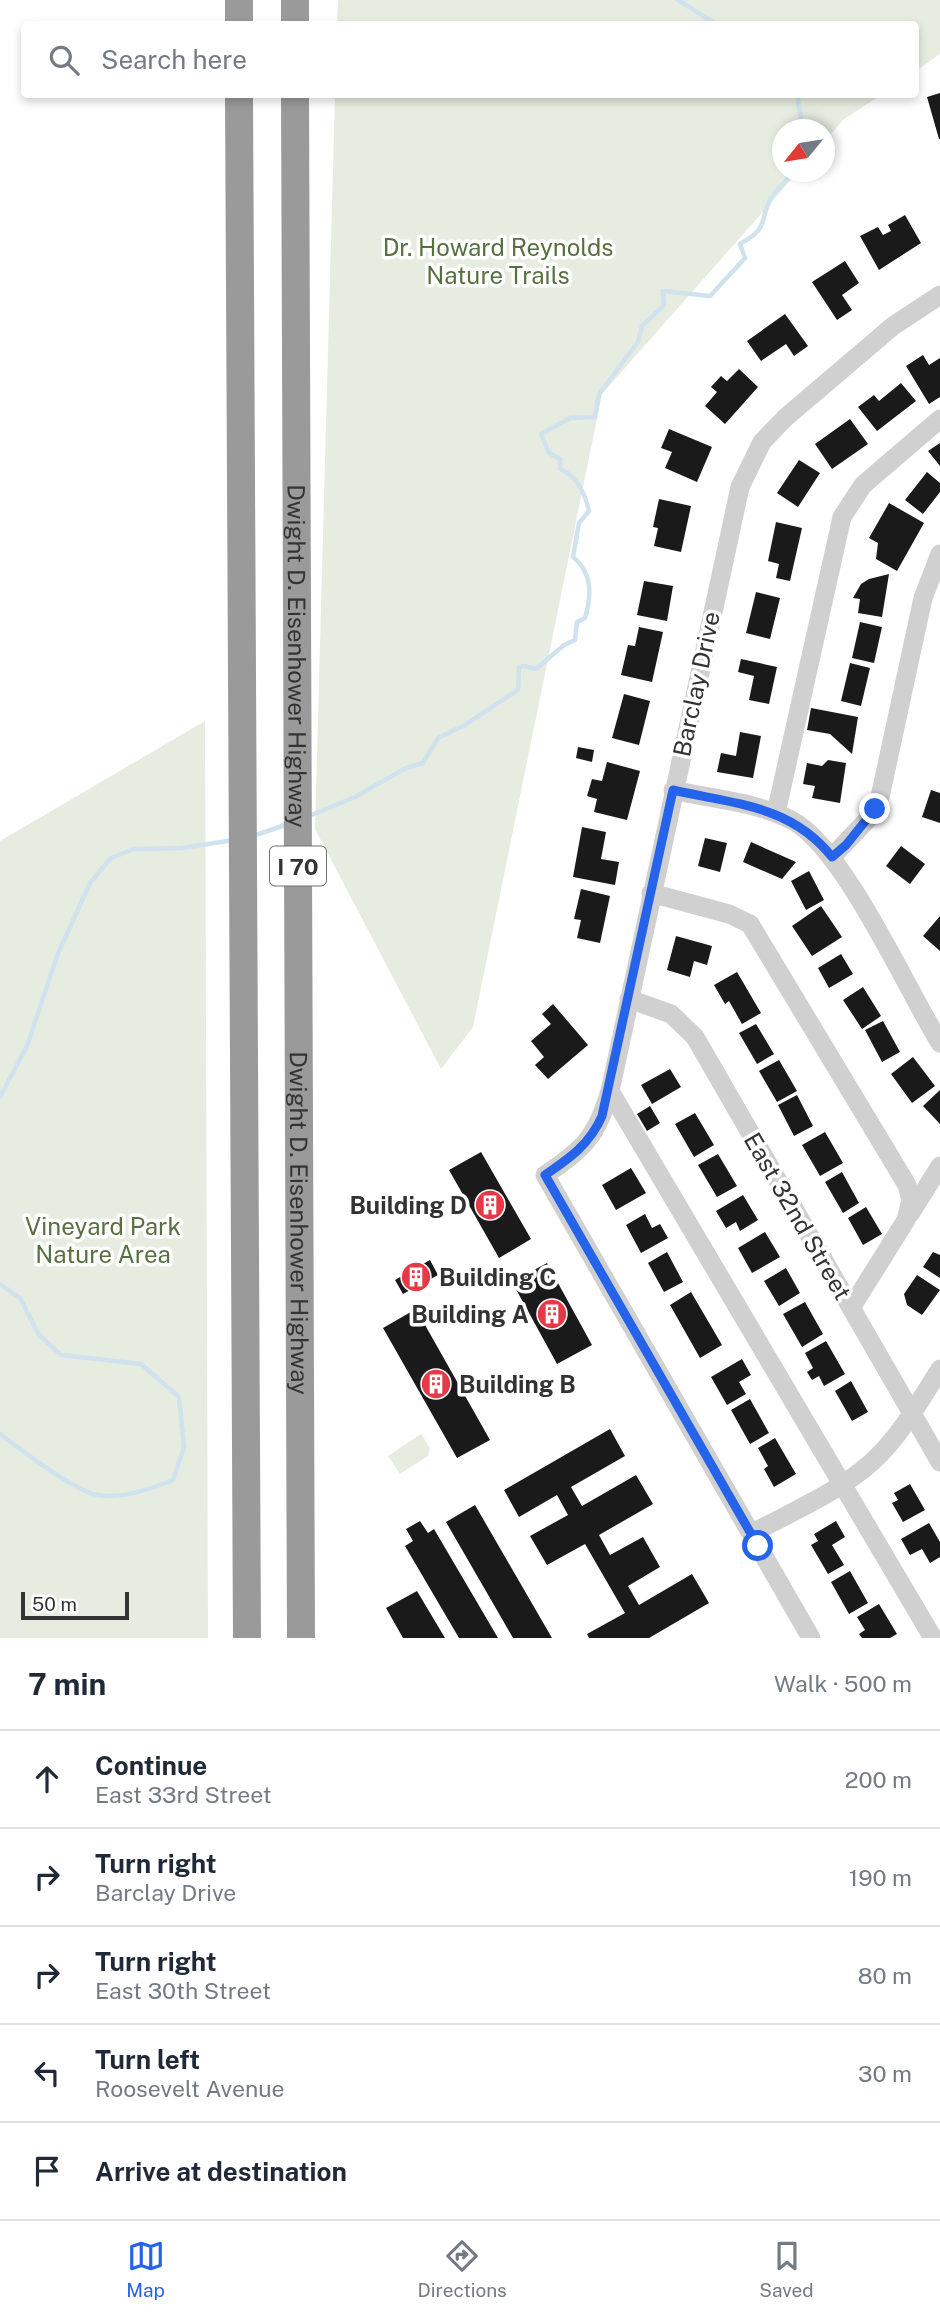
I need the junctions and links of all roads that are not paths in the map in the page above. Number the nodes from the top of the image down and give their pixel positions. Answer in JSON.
{"nodes":[{"id":1,"x":239,"y":0,"type":"edge"},
{"id":2,"x":295,"y":0,"type":"edge"},
{"id":3,"x":239,"y":21,"type":"edge"},
{"id":4,"x":295,"y":21,"type":"edge"},
{"id":5,"x":239,"y":98,"type":"edge"},
{"id":6,"x":295,"y":98,"type":"edge"},
{"id":7,"x":940,"y":295,"type":"edge"},
{"id":8,"x":940,"y":419,"type":"edge"},
{"id":9,"x":940,"y":554,"type":"edge"},
{"id":10,"x":673,"y":790,"type":"junction"},
{"id":11,"x":776,"y":813,"type":"junction"},
{"id":12,"x":832,"y":857,"type":"junction"},
{"id":13,"x":651,"y":893,"type":"junction"},
{"id":14,"x":629,"y":999,"type":"junction"},
{"id":15,"x":938,"y":1033,"type":"edge"},
{"id":16,"x":610,"y":1091,"type":"junction"},
{"id":17,"x":890,"y":1160,"type":"junction"},
{"id":18,"x":938,"y":1169,"type":"edge"},
{"id":19,"x":906,"y":1220,"type":"junction"},
{"id":20,"x":851,"y":1308,"type":"junction"},
{"id":21,"x":940,"y":1368,"type":"edge"},
{"id":22,"x":912,"y":1413,"type":"junction"},
{"id":23,"x":940,"y":1462,"type":"edge"},
{"id":24,"x":841,"y":1484,"type":"junction"},
{"id":25,"x":751,"y":1534,"type":"junction"},
{"id":26,"x":247,"y":1638,"type":"edge"},
{"id":27,"x":301,"y":1638,"type":"edge"},
{"id":28,"x":811,"y":1638,"type":"edge"},
{"id":29,"x":933,"y":1638,"type":"edge"}],
"edges":[{"from":1,"to":3,"type":"highway"},
{"from":2,"to":4,"type":"highway"},
{"from":5,"to":26,"type":"highway","number":"I 70"},
{"from":6,"to":27,"type":"highway","name":"Dwight D. Eisenhower Highway","number":"I 70"},
{"from":7,"to":10,"type":"street","name":"Barclay Drive"},
{"from":8,"to":11,"type":"street"},
{"from":9,"to":12,"type":"street"},
{"from":10,"to":11,"type":"street"},
{"from":10,"to":13,"type":"street","name":"Barclay Drive"},
{"from":11,"to":12,"type":"street"},
{"from":12,"to":15,"type":"street"},
{"from":13,"to":14,"type":"street","name":"Barclay Drive"},
{"from":13,"to":17,"type":"street"},
{"from":14,"to":16,"type":"street","name":"Barclay Drive"},
{"from":14,"to":20,"type":"street","name":"East 32nd Street"},
{"from":16,"to":24,"type":"street"},
{"from":16,"to":25,"type":"street","name":"Barclay Drive"},
{"from":17,"to":18,"type":"street"},
{"from":17,"to":19,"type":"street"},
{"from":18,"to":19,"type":"street"},
{"from":19,"to":20,"type":"street"},
{"from":20,"to":22,"type":"street","name":"East 32nd Street"},
{"from":21,"to":22,"type":"street"},
{"from":22,"to":23,"type":"street","name":"East 32nd Street"},
{"from":22,"to":24,"type":"street"},
{"from":24,"to":25,"type":"street"},
{"from":24,"to":29,"type":"street"},
{"from":25,"to":28,"type":"street"}]}
